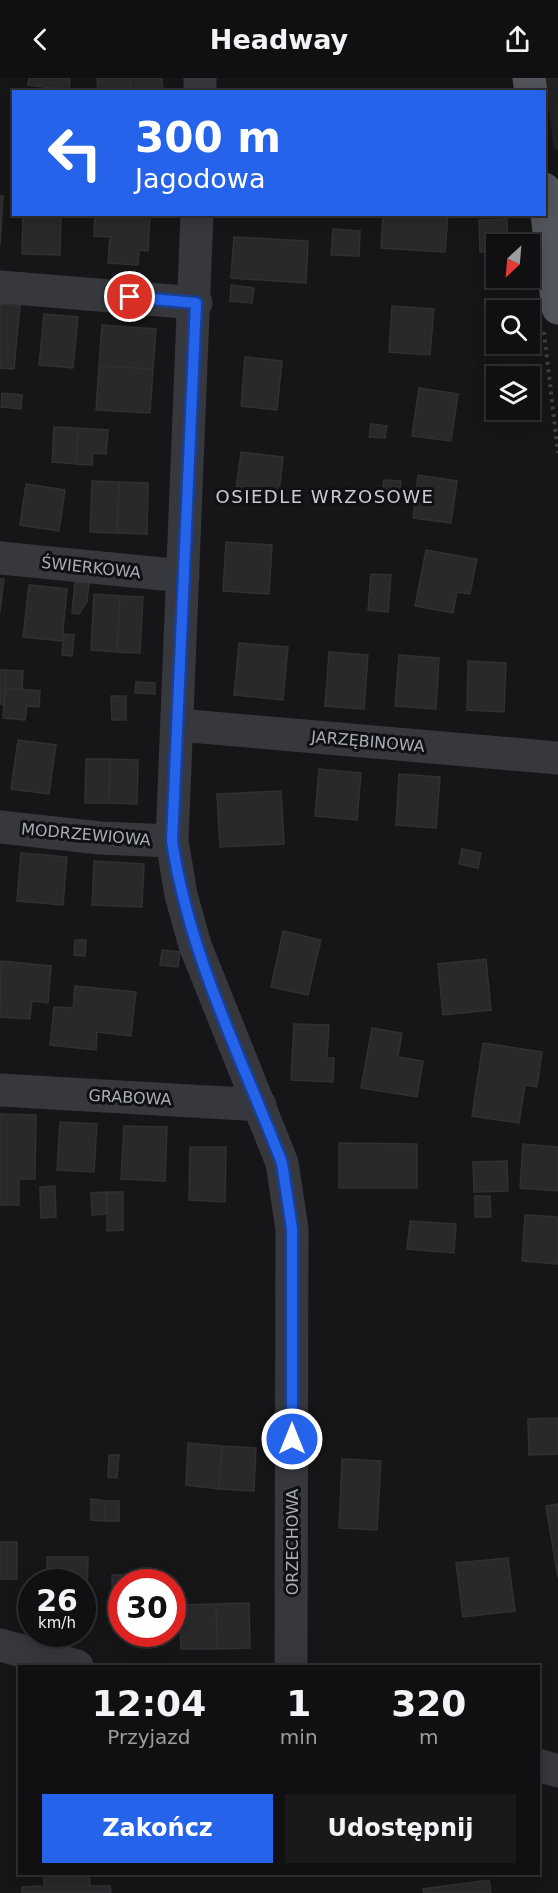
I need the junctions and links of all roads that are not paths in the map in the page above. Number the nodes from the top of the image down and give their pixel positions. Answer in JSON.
{"nodes":[{"id":1,"x":546,"y":206,"type":"edge"},
{"id":2,"x":197,"y":216,"type":"edge"},
{"id":3,"x":0,"y":287,"type":"edge"},
{"id":4,"x":196,"y":303,"type":"junction"},
{"id":5,"x":558,"y":308,"type":"edge"},
{"id":6,"x":0,"y":558,"type":"edge"},
{"id":7,"x":183,"y":576,"type":"junction"},
{"id":8,"x":178,"y":725,"type":"junction"},
{"id":9,"x":558,"y":758,"type":"edge"},
{"id":10,"x":0,"y":827,"type":"edge"},
{"id":11,"x":172,"y":841,"type":"junction"},
{"id":12,"x":0,"y":1090,"type":"edge"},
{"id":13,"x":260,"y":1105,"type":"junction"},
{"id":14,"x":0,"y":1645,"type":"edge"},
{"id":15,"x":73,"y":1665,"type":"edge"},
{"id":16,"x":291,"y":1665,"type":"edge"},
{"id":17,"x":540,"y":1766,"type":"edge"},
{"id":18,"x":558,"y":1771,"type":"edge"}],
"edges":[{"from":1,"to":5,"type":"main road"},
{"from":2,"to":4,"type":"street","name":"ORZECHOWA"},
{"from":3,"to":4,"type":"street"},
{"from":4,"to":7,"type":"street","name":"ORZECHOWA"},
{"from":6,"to":7,"type":"street","name":"ŚWIERKOWA"},
{"from":7,"to":8,"type":"street","name":"ORZECHOWA"},
{"from":8,"to":9,"type":"street","name":"JARZĘBINOWA"},
{"from":8,"to":11,"type":"street","name":"ORZECHOWA"},
{"from":10,"to":11,"type":"street","name":"MODRZEWIOWA"},
{"from":11,"to":13,"type":"street","name":"ORZECHOWA"},
{"from":12,"to":13,"type":"street","name":"GRABOWA"},
{"from":13,"to":16,"type":"street","name":"ORZECHOWA"},
{"from":14,"to":15,"type":"street"},
{"from":17,"to":18,"type":"street"}]}
